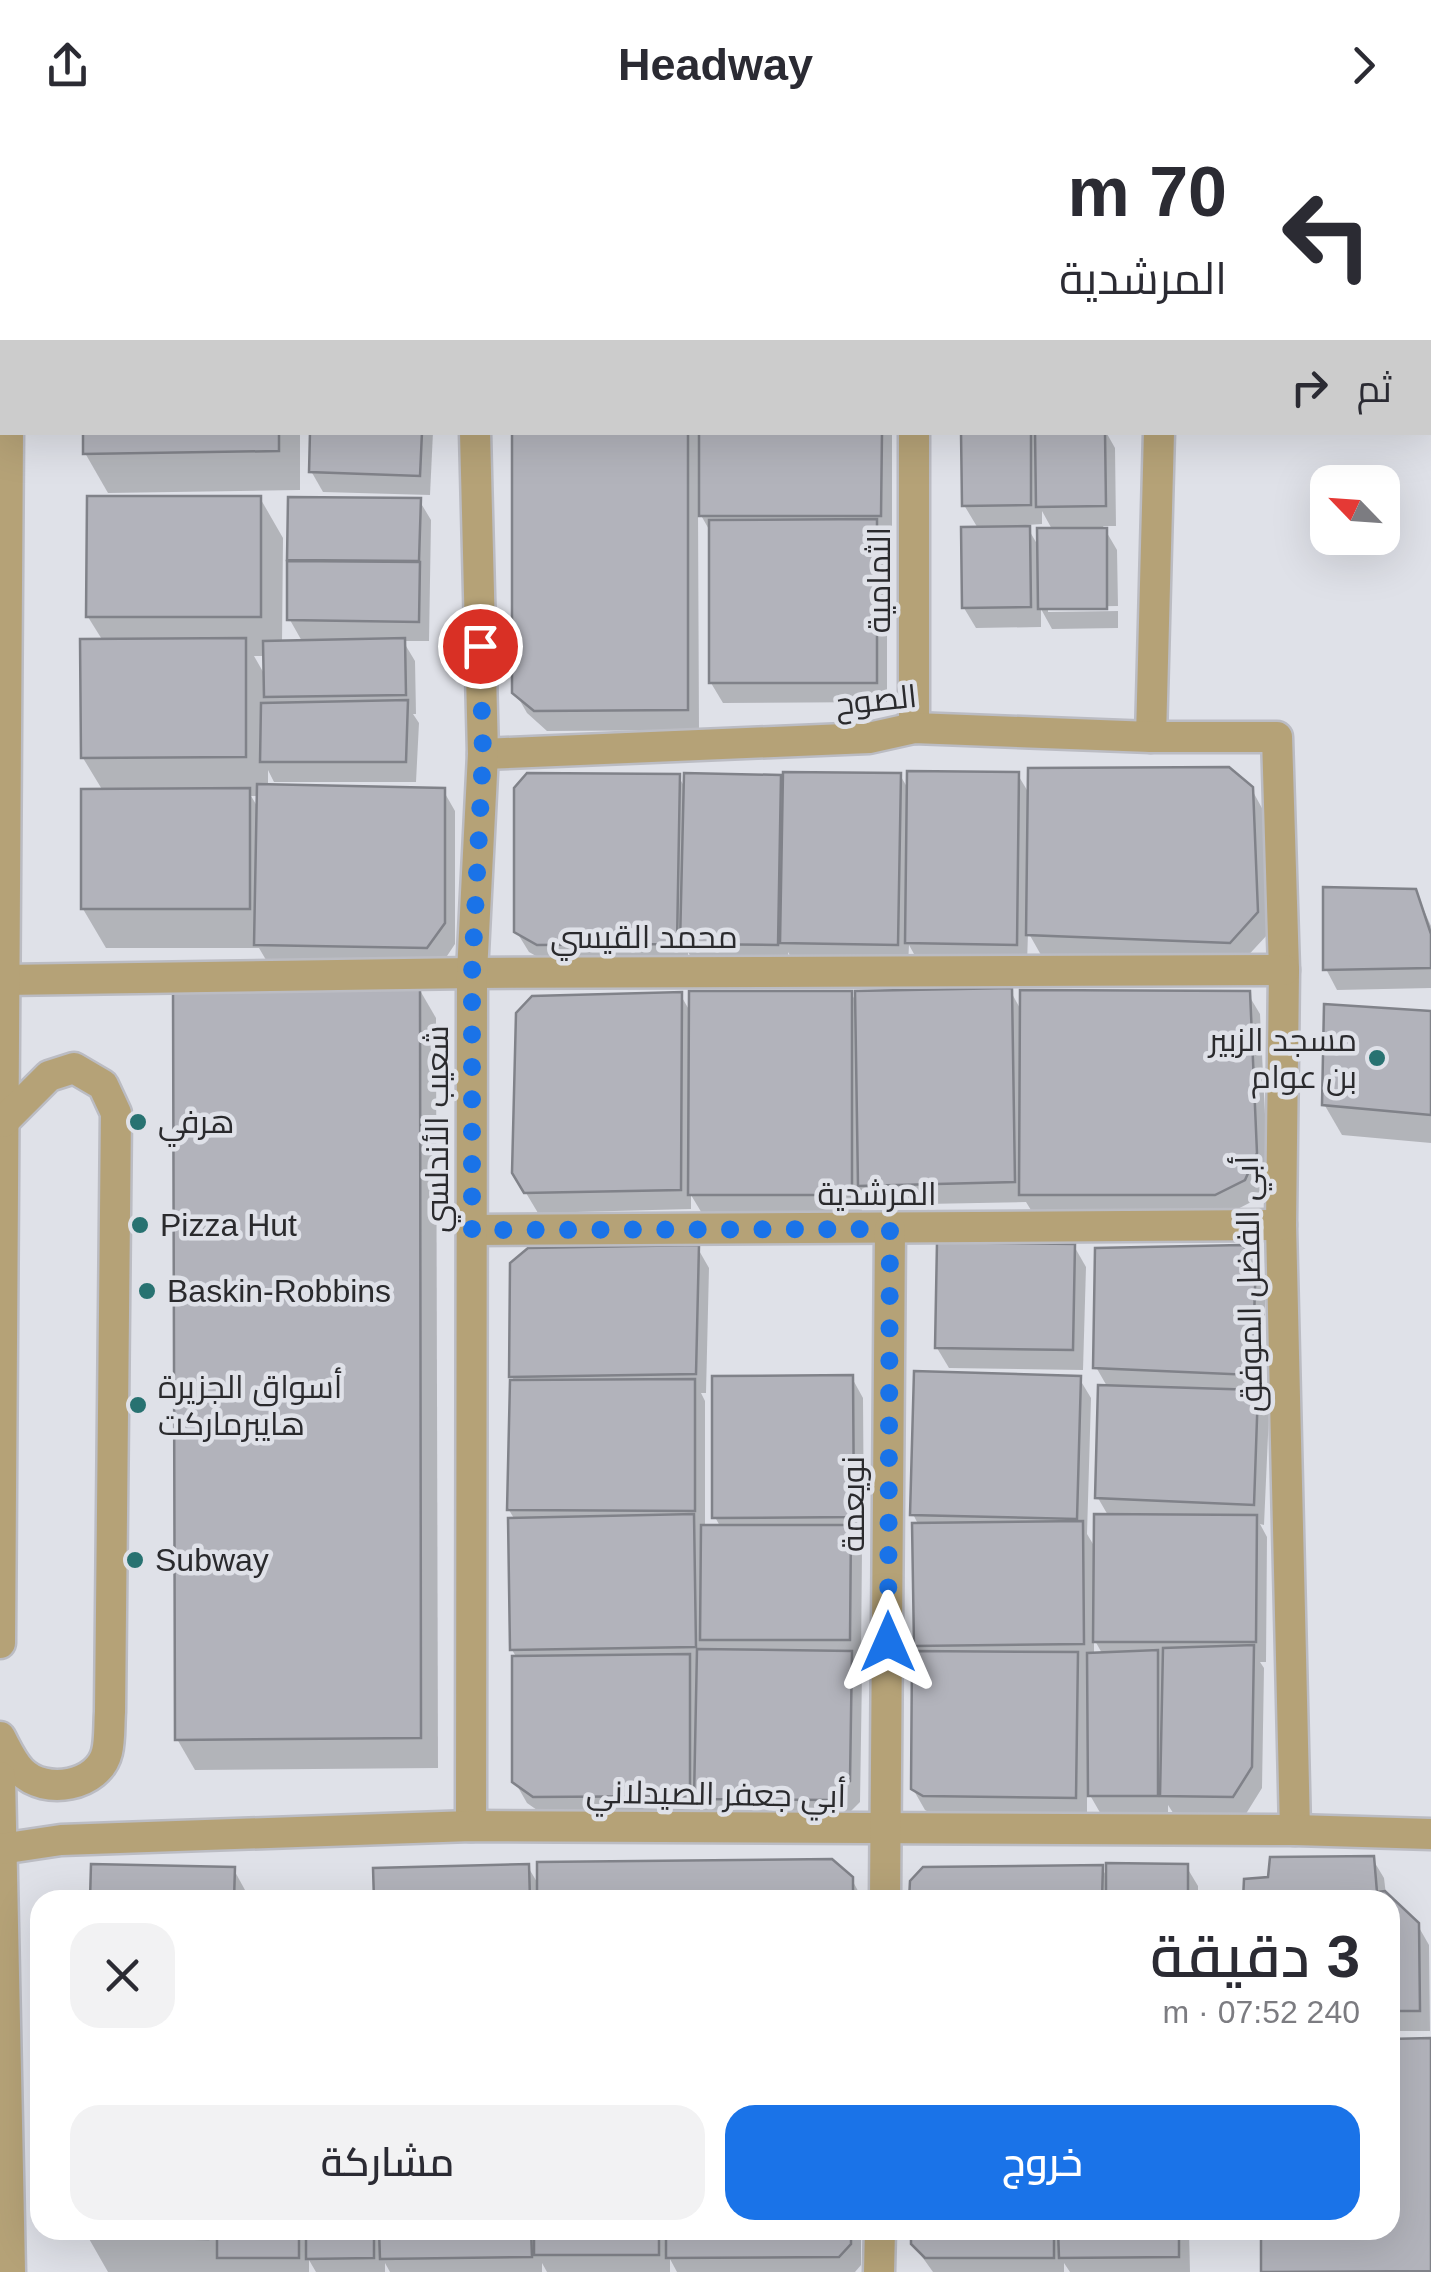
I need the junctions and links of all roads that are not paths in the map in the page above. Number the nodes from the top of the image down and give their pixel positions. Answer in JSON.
{"nodes":[{"id":1,"x":8,"y":435,"type":"edge"},
{"id":2,"x":475,"y":435,"type":"edge"},
{"id":3,"x":914,"y":435,"type":"edge"},
{"id":4,"x":1159,"y":435,"type":"edge"},
{"id":5,"x":914,"y":728,"type":"junction"},
{"id":6,"x":1151,"y":737,"type":"junction"},
{"id":7,"x":1277,"y":737,"type":"joint"},
{"id":8,"x":483,"y":754,"type":"junction"},
{"id":9,"x":1284,"y":970,"type":"junction"},
{"id":10,"x":472,"y":973,"type":"junction"},
{"id":11,"x":4,"y":980,"type":"junction"},
{"id":12,"x":3,"y":1122,"type":"junction"},
{"id":13,"x":1282,"y":1225,"type":"junction"},
{"id":14,"x":890,"y":1229,"type":"junction"},
{"id":15,"x":472,"y":1230,"type":"junction"},
{"id":16,"x":0,"y":1643,"type":"edge"},
{"id":17,"x":0,"y":1737,"type":"edge"},
{"id":18,"x":0,"y":1777,"type":"edge"},
{"id":19,"x":472,"y":1826,"type":"junction"},
{"id":20,"x":886,"y":1830,"type":"junction"},
{"id":21,"x":1294,"y":1830,"type":"junction"},
{"id":22,"x":1431,"y":1834,"type":"edge"},
{"id":23,"x":1,"y":1849,"type":"edge"},
{"id":24,"x":885,"y":1890,"type":"edge"},
{"id":25,"x":880,"y":2240,"type":"edge"},
{"id":26,"x":10,"y":2272,"type":"edge"},
{"id":27,"x":879,"y":2272,"type":"edge"}],
"edges":[{"from":1,"to":11,"type":"street"},
{"from":2,"to":8,"type":"street","name":"شعيب الأندلسي"},
{"from":3,"to":5,"type":"street","name":"الثمامية"},
{"from":4,"to":6,"type":"street"},
{"from":5,"to":6,"type":"street","name":"الصوح"},
{"from":5,"to":8,"type":"street","name":"الصوح"},
{"from":6,"to":7,"type":"street","name":"الصوح"},
{"from":7,"to":9,"type":"street","name":"أبي الفضل الموفق"},
{"from":8,"to":10,"type":"street","name":"شعيب الأندلسي"},
{"from":9,"to":10,"type":"street","name":"محمد القيسي"},
{"from":9,"to":13,"type":"street","name":"أبي الفضل الموفق"},
{"from":10,"to":11,"type":"street","name":"محمد القيسي"},
{"from":10,"to":15,"type":"street","name":"شعيب الأندلسي"},
{"from":11,"to":12,"type":"street"},
{"from":12,"to":16,"type":"street"},
{"from":12,"to":17,"type":"street"},
{"from":13,"to":14,"type":"street","name":"المرشدية"},
{"from":13,"to":21,"type":"street","name":"أبي الفضل الموفق"},
{"from":14,"to":15,"type":"street","name":"المرشدية"},
{"from":14,"to":20,"type":"street","name":"نويعمة"},
{"from":15,"to":19,"type":"street","name":"شعيب الأندلسي"},
{"from":18,"to":23,"type":"street"},
{"from":19,"to":20,"type":"street","name":"أبي جعفر الصيدلاني"},
{"from":19,"to":23,"type":"street","name":"أبي جعفر الصيدلاني"},
{"from":20,"to":21,"type":"street","name":"أبي جعفر الصيدلاني"},
{"from":20,"to":24,"type":"street","name":"نويعمة"},
{"from":21,"to":22,"type":"street","name":"أبي جعفر الصيدلاني"},
{"from":23,"to":26,"type":"street"},
{"from":25,"to":27,"type":"street"}]}
